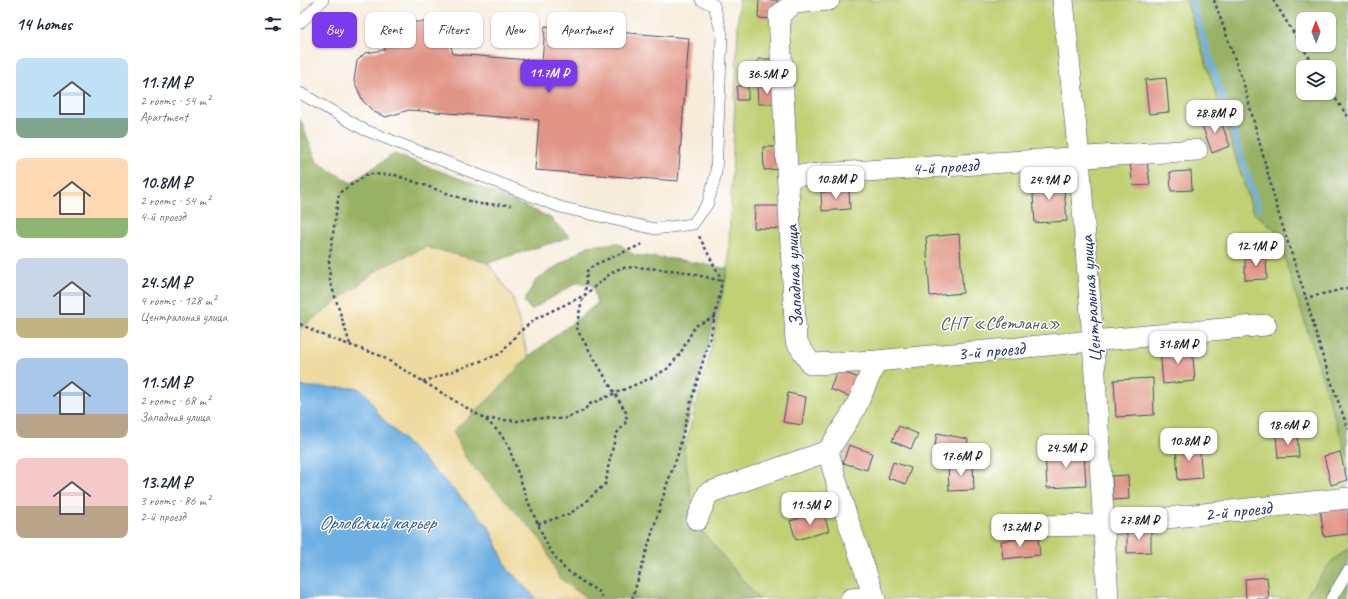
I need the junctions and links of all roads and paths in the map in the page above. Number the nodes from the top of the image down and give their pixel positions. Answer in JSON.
{"nodes":[{"id":1,"x":323,"y":0,"type":"edge"},
{"id":2,"x":701,"y":0,"type":"edge"},
{"id":3,"x":829,"y":0,"type":"edge"},
{"id":4,"x":1063,"y":0,"type":"edge"},
{"id":5,"x":1214,"y":0,"type":"edge"},
{"id":6,"x":1273,"y":0,"type":"edge"},
{"id":7,"x":300,"y":23,"type":"edge"},
{"id":8,"x":1310,"y":60,"type":"edge"},
{"id":9,"x":300,"y":93,"type":"edge"},
{"id":10,"x":1336,"y":99,"type":"edge"},
{"id":11,"x":1348,"y":117,"type":"edge"},
{"id":12,"x":1197,"y":150,"type":"dead end"},
{"id":13,"x":1079,"y":158,"type":"junction"},
{"id":14,"x":788,"y":176,"type":"junction"},
{"id":15,"x":515,"y":205,"type":"dead end"},
{"id":16,"x":693,"y":224,"type":"junction"},
{"id":17,"x":651,"y":240,"type":"dead end"},
{"id":18,"x":722,"y":281,"type":"junction"},
{"id":19,"x":1348,"y":288,"type":"edge"},
{"id":20,"x":584,"y":295,"type":"junction"},
{"id":21,"x":1306,"y":298,"type":"junction"},
{"id":22,"x":715,"y":317,"type":"junction"},
{"id":23,"x":300,"y":324,"type":"edge"},
{"id":24,"x":1266,"y":325,"type":"dead end"},
{"id":25,"x":1093,"y":341,"type":"junction"},
{"id":26,"x":350,"y":344,"type":"junction"},
{"id":27,"x":876,"y":361,"type":"junction"},
{"id":28,"x":811,"y":364,"type":"joint"},
{"id":29,"x":423,"y":382,"type":"junction"},
{"id":30,"x":614,"y":394,"type":"junction"},
{"id":31,"x":485,"y":419,"type":"junction"},
{"id":32,"x":1348,"y":429,"type":"edge"},
{"id":33,"x":828,"y":451,"type":"junction"},
{"id":34,"x":1348,"y":498,"type":"edge"},
{"id":35,"x":697,"y":520,"type":"dead end"},
{"id":36,"x":538,"y":524,"type":"junction"},
{"id":37,"x":1103,"y":525,"type":"junction"},
{"id":38,"x":1032,"y":526,"type":"dead end"},
{"id":39,"x":1348,"y":571,"type":"edge"},
{"id":40,"x":874,"y":598,"type":"edge"},
{"id":41,"x":604,"y":599,"type":"edge"},
{"id":42,"x":632,"y":599,"type":"edge"},
{"id":43,"x":851,"y":599,"type":"edge"},
{"id":44,"x":1108,"y":599,"type":"edge"},
{"id":45,"x":1331,"y":599,"type":"edge"}],
"edges":[{"from":1,"to":7,"type":"lane"},
{"from":2,"to":16,"type":"lane"},
{"from":3,"to":14,"type":"street","name":"Западная улица"},
{"from":4,"to":13,"type":"street","name":"Центральная улица"},
{"from":5,"to":21,"type":"path"},
{"from":6,"to":8,"type":"path"},
{"from":9,"to":16,"type":"lane"},
{"from":10,"to":11,"type":"path"},
{"from":12,"to":13,"type":"street","name":"4-й проезд"},
{"from":13,"to":14,"type":"street","name":"4-й проезд"},
{"from":13,"to":25,"type":"street","name":"Центральная улица"},
{"from":14,"to":28,"type":"street","name":"Западная улица"},
{"from":15,"to":26,"type":"path"},
{"from":16,"to":18,"type":"path"},
{"from":17,"to":20,"type":"path"},
{"from":18,"to":20,"type":"path"},
{"from":18,"to":22,"type":"path"},
{"from":19,"to":21,"type":"path"},
{"from":20,"to":29,"type":"path"},
{"from":20,"to":30,"type":"path"},
{"from":21,"to":32,"type":"path"},
{"from":22,"to":30,"type":"path"},
{"from":22,"to":42,"type":"path"},
{"from":23,"to":26,"type":"path"},
{"from":24,"to":25,"type":"street","name":"3-й проезд"},
{"from":25,"to":27,"type":"street","name":"3-й проезд"},
{"from":25,"to":37,"type":"street","name":"Центральная улица"},
{"from":26,"to":29,"type":"path"},
{"from":27,"to":28,"type":"street","name":"3-й проезд"},
{"from":27,"to":33,"type":"street"},
{"from":29,"to":31,"type":"path"},
{"from":30,"to":31,"type":"path"},
{"from":30,"to":36,"type":"path"},
{"from":31,"to":36,"type":"path"},
{"from":33,"to":35,"type":"street"},
{"from":33,"to":40,"type":"street"},
{"from":34,"to":37,"type":"street","name":"2-й проезд"},
{"from":36,"to":41,"type":"path"},
{"from":37,"to":38,"type":"street","name":"2-й проезд"},
{"from":37,"to":44,"type":"street","name":"Центральная улица"},
{"from":39,"to":45,"type":"lane"},
{"from":40,"to":43,"type":"street"}]}
